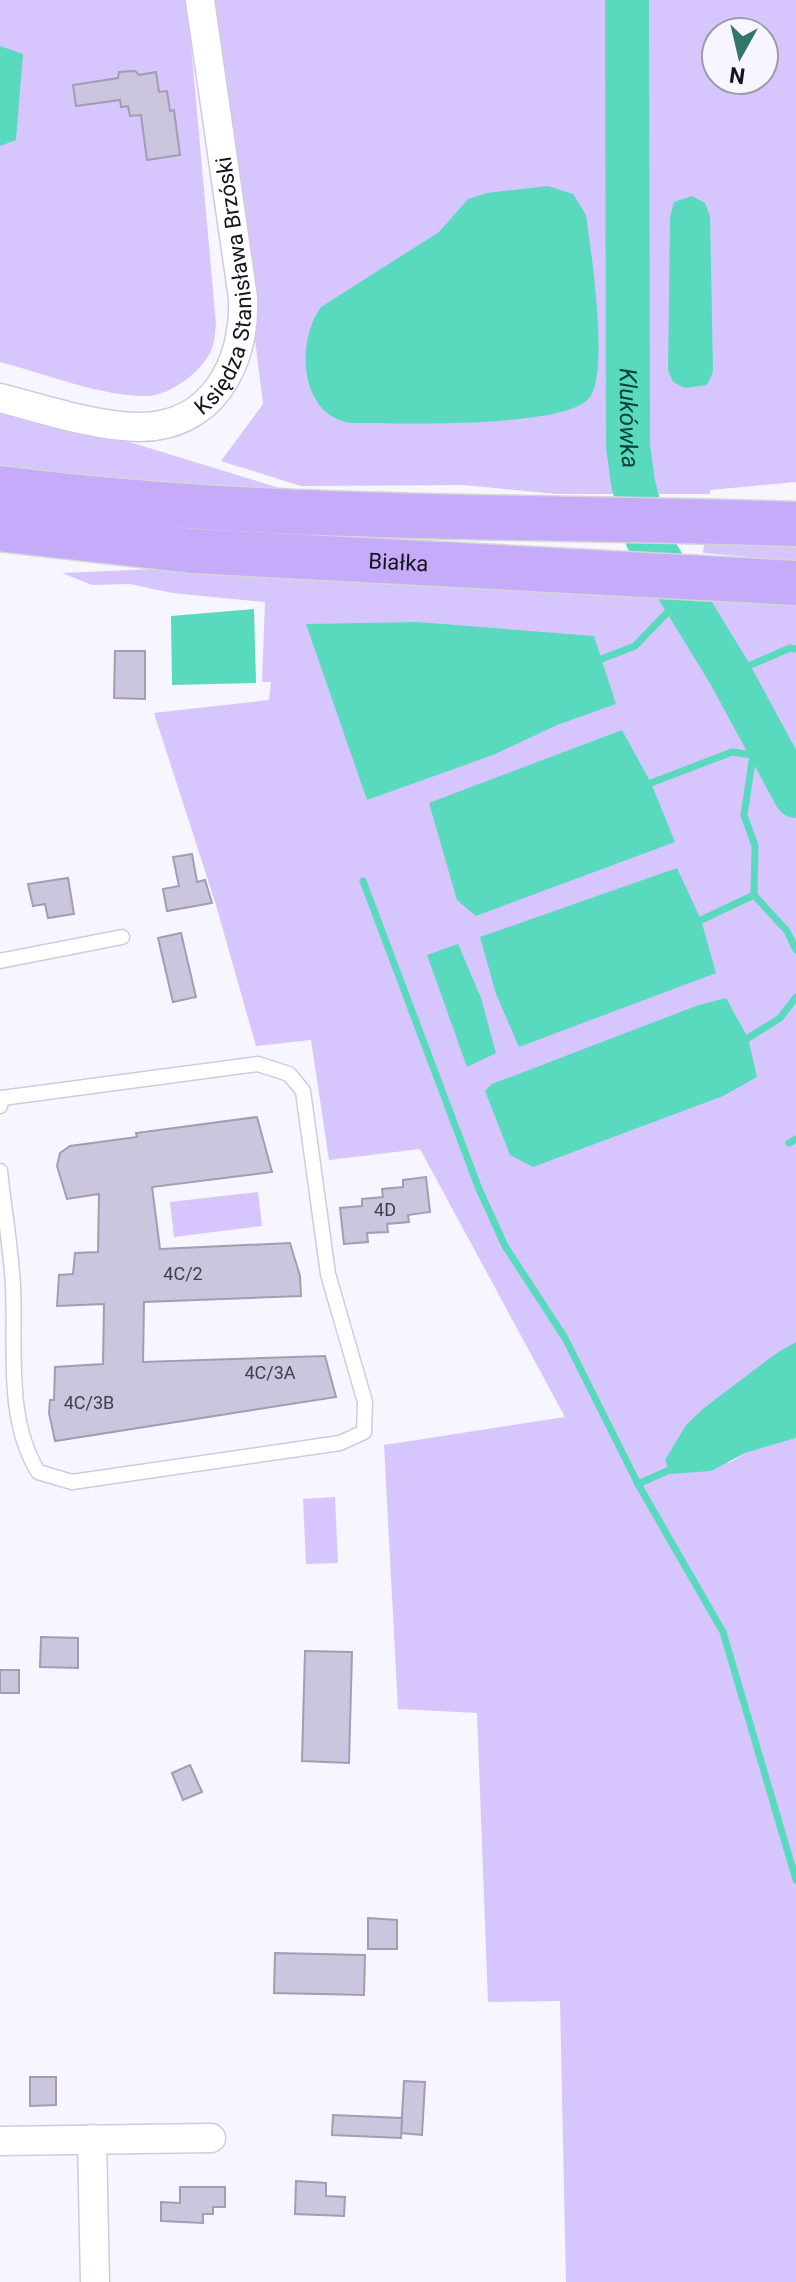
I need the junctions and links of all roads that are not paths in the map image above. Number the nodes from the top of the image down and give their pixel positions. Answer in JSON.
{"nodes":[{"id":1,"x":200,"y":0,"type":"edge"},
{"id":2,"x":0,"y":398,"type":"edge"},
{"id":3,"x":0,"y":488,"type":"edge"},
{"id":4,"x":796,"y":524,"type":"edge"},
{"id":5,"x":0,"y":529,"type":"edge"},
{"id":6,"x":153,"y":548,"type":"junction"},
{"id":7,"x":96,"y":556,"type":"dead end"},
{"id":8,"x":796,"y":583,"type":"edge"},
{"id":9,"x":122,"y":937,"type":"dead end"},
{"id":10,"x":0,"y":961,"type":"edge"},
{"id":11,"x":0,"y":1106,"type":"edge"},
{"id":12,"x":0,"y":1171,"type":"edge"},
{"id":13,"x":211,"y":2138,"type":"dead end"},
{"id":14,"x":92,"y":2139,"type":"junction"},
{"id":15,"x":0,"y":2141,"type":"edge"},
{"id":16,"x":95,"y":2282,"type":"edge"}],
"edges":[{"from":1,"to":2,"type":"street","name":"Księdza Stanisława Brzóski"},
{"from":3,"to":4,"type":"highway","name":"Białka"},
{"from":5,"to":6,"type":"highway","name":"Białka"},
{"from":6,"to":7,"type":"lane"},
{"from":6,"to":8,"type":"highway","name":"Białka"},
{"from":9,"to":10,"type":"lane"},
{"from":11,"to":12,"type":"lane"},
{"from":13,"to":14,"type":"street"},
{"from":14,"to":15,"type":"street"},
{"from":14,"to":16,"type":"street"}]}
